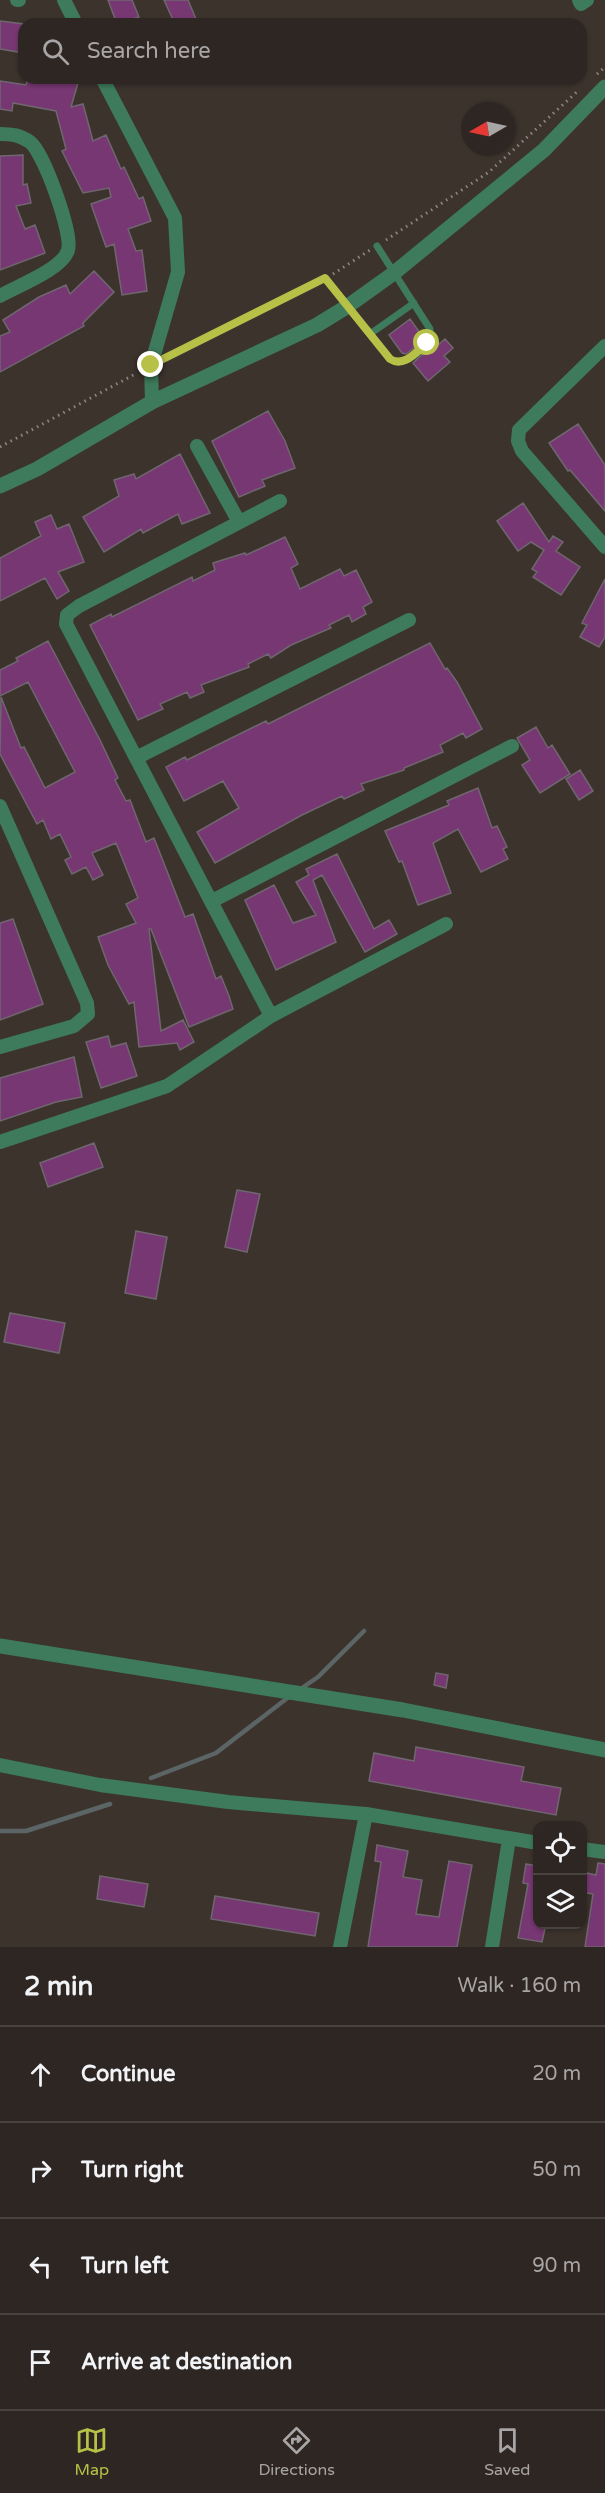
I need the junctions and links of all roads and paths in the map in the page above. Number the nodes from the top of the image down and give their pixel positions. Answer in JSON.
{"nodes":[{"id":1,"x":64,"y":0,"type":"edge"},
{"id":2,"x":579,"y":0,"type":"edge"},
{"id":3,"x":587,"y":0,"type":"edge"},
{"id":4,"x":73,"y":18,"type":"edge"},
{"id":5,"x":605,"y":67,"type":"edge"},
{"id":6,"x":589,"y":82,"type":"dead end"},
{"id":7,"x":105,"y":84,"type":"edge"},
{"id":8,"x":605,"y":87,"type":"edge"},
{"id":9,"x":581,"y":89,"type":"dead end"},
{"id":10,"x":0,"y":134,"type":"edge"},
{"id":11,"x":377,"y":246,"type":"junction"},
{"id":12,"x":394,"y":273,"type":"junction"},
{"id":13,"x":325,"y":278,"type":"junction"},
{"id":14,"x":0,"y":296,"type":"edge"},
{"id":15,"x":414,"y":303,"type":"junction"},
{"id":16,"x":348,"y":306,"type":"junction"},
{"id":17,"x":370,"y":334,"type":"junction"},
{"id":18,"x":605,"y":346,"type":"edge"},
{"id":19,"x":151,"y":365,"type":"junction"},
{"id":20,"x":152,"y":402,"type":"junction"},
{"id":21,"x":197,"y":446,"type":"dead end"},
{"id":22,"x":0,"y":447,"type":"edge"},
{"id":23,"x":0,"y":486,"type":"edge"},
{"id":24,"x":280,"y":501,"type":"dead end"},
{"id":25,"x":239,"y":522,"type":"junction"},
{"id":26,"x":605,"y":547,"type":"edge"},
{"id":27,"x":409,"y":620,"type":"dead end"},
{"id":28,"x":512,"y":746,"type":"dead end"},
{"id":29,"x":136,"y":758,"type":"junction"},
{"id":30,"x":0,"y":806,"type":"edge"},
{"id":31,"x":212,"y":901,"type":"junction"},
{"id":32,"x":446,"y":924,"type":"dead end"},
{"id":33,"x":271,"y":1016,"type":"junction"},
{"id":34,"x":0,"y":1047,"type":"edge"},
{"id":35,"x":0,"y":1142,"type":"edge"},
{"id":36,"x":0,"y":1646,"type":"edge"},
{"id":37,"x":605,"y":1750,"type":"edge"},
{"id":38,"x":0,"y":1765,"type":"edge"},
{"id":39,"x":366,"y":1814,"type":"junction"},
{"id":40,"x":509,"y":1839,"type":"junction"},
{"id":41,"x":533,"y":1842,"type":"edge"},
{"id":42,"x":587,"y":1850,"type":"edge"},
{"id":43,"x":605,"y":1852,"type":"edge"},
{"id":44,"x":340,"y":1947,"type":"edge"},
{"id":45,"x":492,"y":1947,"type":"edge"}],
"edges":[{"from":1,"to":4,"type":"street"},
{"from":2,"to":3,"type":"street"},
{"from":5,"to":6,"type":"path"},
{"from":7,"to":19,"type":"street"},
{"from":8,"to":12,"type":"street"},
{"from":9,"to":11,"type":"path"},
{"from":10,"to":14,"type":"street"},
{"from":11,"to":12,"type":"lane"},
{"from":11,"to":13,"type":"path"},
{"from":12,"to":15,"type":"lane"},
{"from":12,"to":16,"type":"street"},
{"from":13,"to":16,"type":"lane"},
{"from":13,"to":19,"type":"path"},
{"from":15,"to":17,"type":"lane"},
{"from":15,"to":17,"type":"lane"},
{"from":16,"to":17,"type":"lane"},
{"from":16,"to":20,"type":"street"},
{"from":18,"to":26,"type":"street"},
{"from":19,"to":20,"type":"street"},
{"from":19,"to":22,"type":"path"},
{"from":20,"to":23,"type":"street"},
{"from":21,"to":25,"type":"street"},
{"from":24,"to":25,"type":"street"},
{"from":25,"to":29,"type":"street"},
{"from":27,"to":29,"type":"street"},
{"from":28,"to":31,"type":"street"},
{"from":29,"to":31,"type":"street"},
{"from":30,"to":34,"type":"street"},
{"from":31,"to":33,"type":"street"},
{"from":32,"to":33,"type":"street"},
{"from":33,"to":35,"type":"street"},
{"from":36,"to":37,"type":"street"},
{"from":38,"to":39,"type":"street"},
{"from":39,"to":40,"type":"street"},
{"from":39,"to":44,"type":"street"},
{"from":40,"to":41,"type":"street"},
{"from":40,"to":45,"type":"street"},
{"from":42,"to":43,"type":"street"}]}
